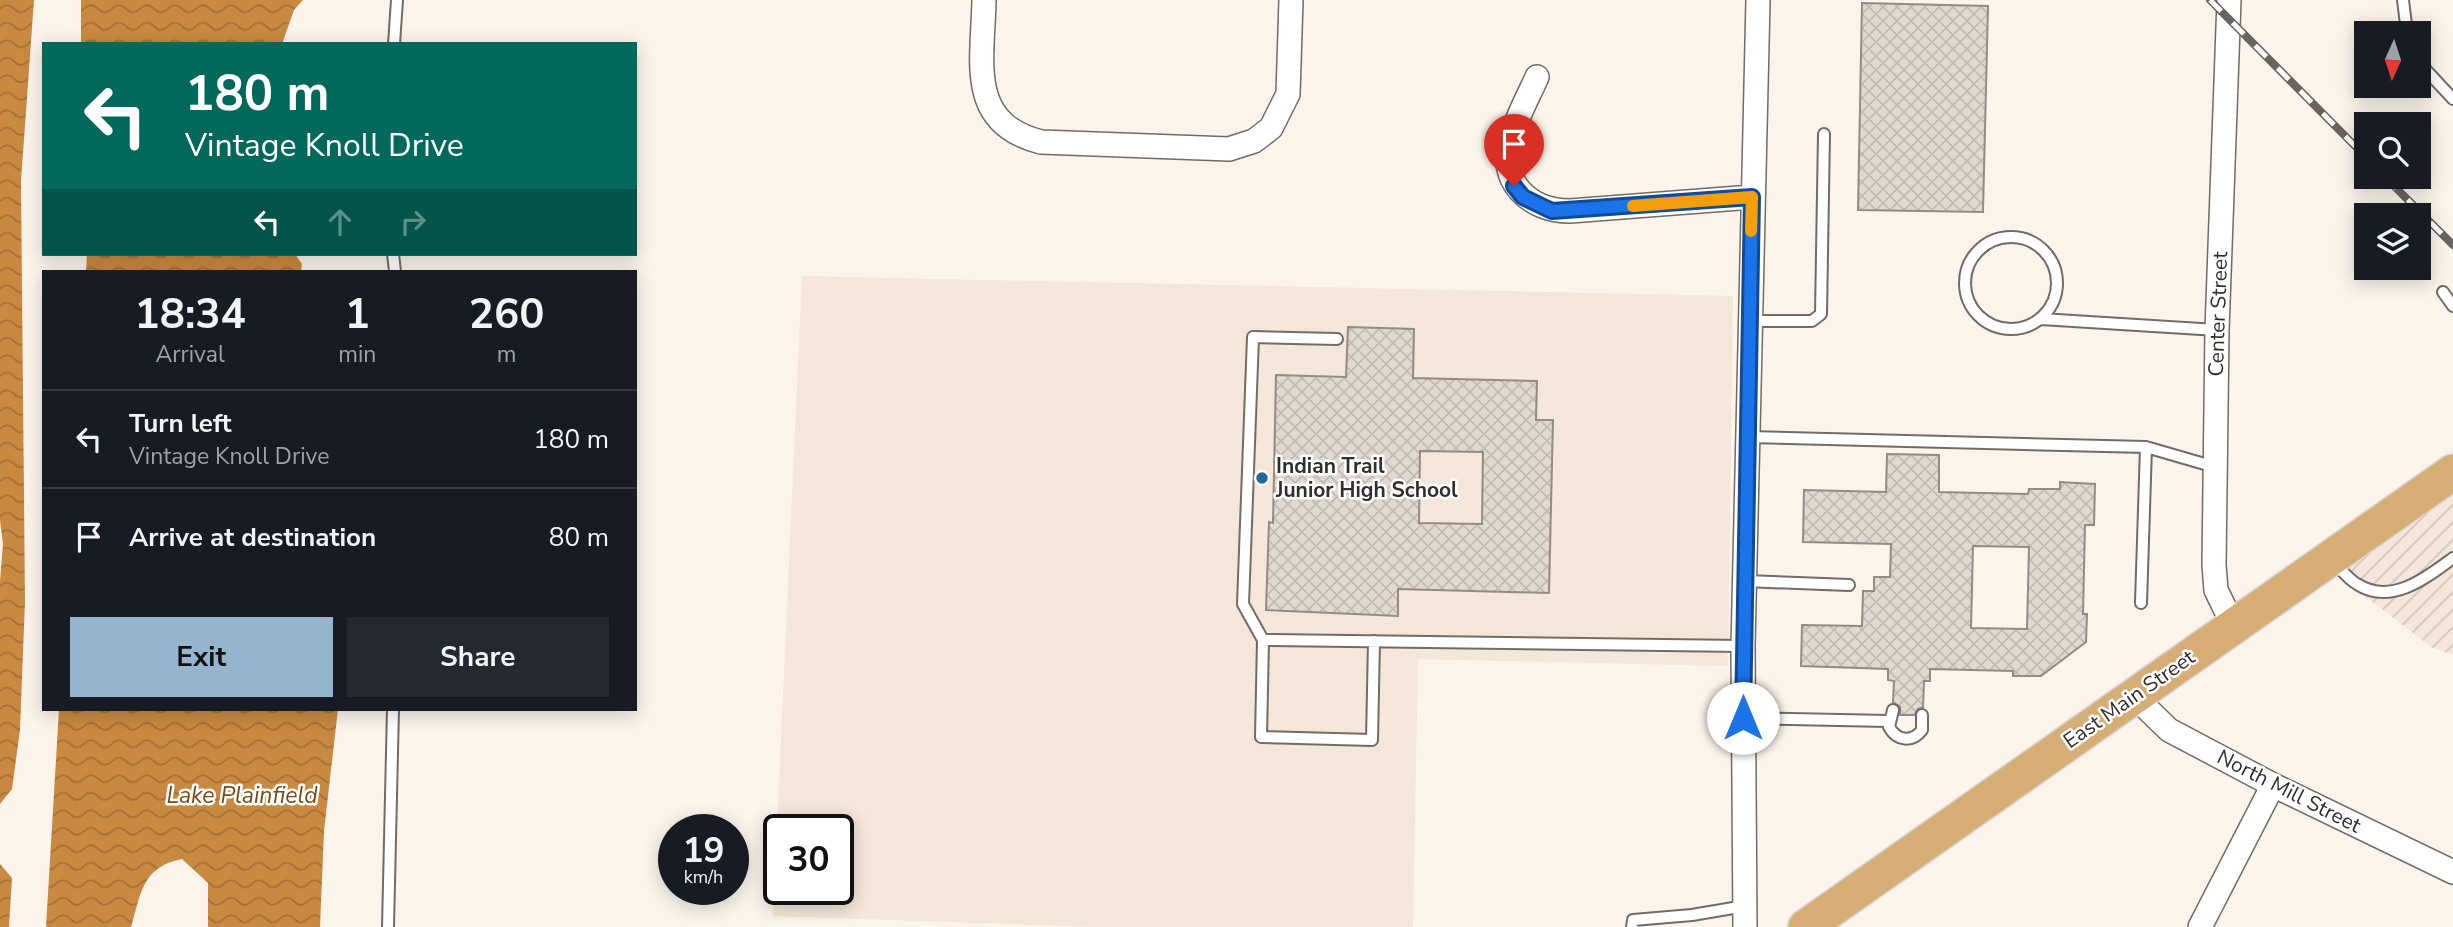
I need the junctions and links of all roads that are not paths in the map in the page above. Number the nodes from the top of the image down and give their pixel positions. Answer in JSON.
{"nodes":[{"id":1,"x":397,"y":0,"type":"edge"},
{"id":2,"x":984,"y":0,"type":"edge"},
{"id":3,"x":1291,"y":0,"type":"edge"},
{"id":4,"x":1758,"y":0,"type":"edge"},
{"id":5,"x":2229,"y":0,"type":"edge"},
{"id":6,"x":2403,"y":0,"type":"edge"},
{"id":7,"x":2406,"y":21,"type":"edge"},
{"id":8,"x":394,"y":42,"type":"edge"},
{"id":9,"x":2431,"y":75,"type":"edge"},
{"id":10,"x":1537,"y":77,"type":"dead end"},
{"id":11,"x":2453,"y":99,"type":"edge"},
{"id":12,"x":1825,"y":134,"type":"dead end"},
{"id":13,"x":1752,"y":197,"type":"junction"},
{"id":14,"x":2443,"y":292,"type":"dead end"},
{"id":15,"x":2453,"y":306,"type":"edge"},
{"id":16,"x":2041,"y":319,"type":"junction"},
{"id":17,"x":1749,"y":321,"type":"junction"},
{"id":18,"x":2217,"y":330,"type":"junction"},
{"id":19,"x":1337,"y":339,"type":"dead end"},
{"id":20,"x":1747,"y":437,"type":"junction"},
{"id":21,"x":2146,"y":447,"type":"junction"},
{"id":22,"x":2215,"y":467,"type":"junction"},
{"id":23,"x":2453,"y":472,"type":"edge"},
{"id":24,"x":2453,"y":558,"type":"edge"},
{"id":25,"x":2331,"y":559,"type":"junction"},
{"id":26,"x":1744,"y":581,"type":"junction"},
{"id":27,"x":1849,"y":585,"type":"dead end"},
{"id":28,"x":2141,"y":603,"type":"dead end"},
{"id":29,"x":2233,"y":625,"type":"junction"},
{"id":30,"x":1263,"y":640,"type":"junction"},
{"id":31,"x":1374,"y":641,"type":"junction"},
{"id":32,"x":1743,"y":646,"type":"junction"},
{"id":33,"x":2134,"y":696,"type":"junction"},
{"id":34,"x":393,"y":711,"type":"edge"},
{"id":35,"x":1922,"y":715,"type":"dead end"},
{"id":36,"x":1743,"y":718,"type":"junction"},
{"id":37,"x":2273,"y":785,"type":"junction"},
{"id":38,"x":2453,"y":872,"type":"edge"},
{"id":39,"x":1745,"y":916,"type":"edge"},
{"id":40,"x":388,"y":927,"type":"edge"},
{"id":41,"x":1632,"y":927,"type":"edge"},
{"id":42,"x":1807,"y":927,"type":"edge"},
{"id":43,"x":2200,"y":927,"type":"edge"}],
"edges":[{"from":1,"to":8,"type":"lane"},
{"from":2,"to":3,"type":"street"},
{"from":4,"to":13,"type":"street"},
{"from":5,"to":18,"type":"street","name":"Center Street"},
{"from":6,"to":7,"type":"lane"},
{"from":9,"to":11,"type":"lane"},
{"from":10,"to":13,"type":"street"},
{"from":12,"to":17,"type":"lane"},
{"from":13,"to":17,"type":"street"},
{"from":14,"to":15,"type":"lane"},
{"from":16,"to":16,"type":"lane"},
{"from":16,"to":18,"type":"lane"},
{"from":17,"to":20,"type":"street"},
{"from":18,"to":22,"type":"street","name":"Center Street"},
{"from":19,"to":30,"type":"lane"},
{"from":20,"to":21,"type":"lane"},
{"from":20,"to":26,"type":"street"},
{"from":21,"to":22,"type":"lane"},
{"from":21,"to":28,"type":"lane"},
{"from":22,"to":29,"type":"street","name":"Center Street"},
{"from":23,"to":25,"type":"main road","name":"East Main Street"},
{"from":24,"to":25,"type":"lane"},
{"from":25,"to":29,"type":"main road","name":"East Main Street"},
{"from":26,"to":27,"type":"lane"},
{"from":26,"to":32,"type":"street"},
{"from":29,"to":33,"type":"main road","name":"East Main Street"},
{"from":30,"to":31,"type":"lane"},
{"from":30,"to":31,"type":"lane"},
{"from":31,"to":32,"type":"lane"},
{"from":32,"to":36,"type":"street"},
{"from":33,"to":37,"type":"street","name":"North Mill Street"},
{"from":33,"to":42,"type":"main road","name":"East Main Street"},
{"from":34,"to":40,"type":"lane"},
{"from":35,"to":36,"type":"lane"},
{"from":36,"to":39,"type":"street"},
{"from":37,"to":38,"type":"street","name":"North Mill Street"},
{"from":37,"to":43,"type":"street"},
{"from":39,"to":41,"type":"lane"}]}
